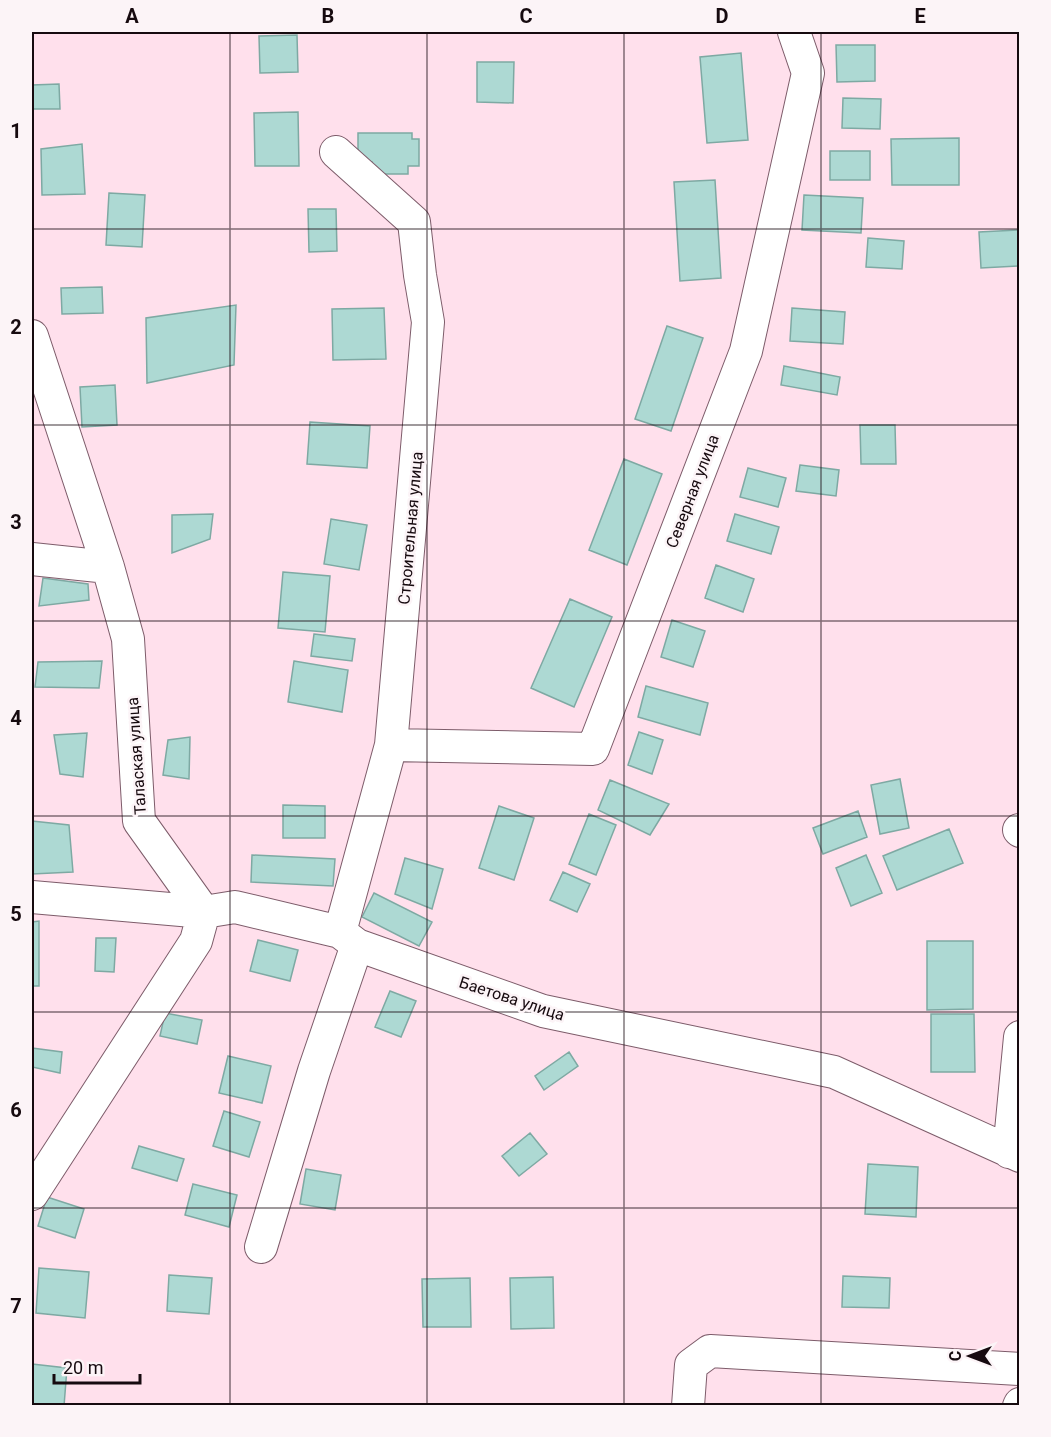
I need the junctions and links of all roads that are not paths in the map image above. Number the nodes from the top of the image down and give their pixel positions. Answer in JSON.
{"nodes":[{"id":1,"x":794,"y":32,"type":"edge"},
{"id":2,"x":336,"y":152,"type":"dead end"},
{"id":3,"x":32,"y":336,"type":"edge"},
{"id":4,"x":32,"y":559,"type":"edge"},
{"id":5,"x":108,"y":567,"type":"junction"},
{"id":6,"x":391,"y":745,"type":"junction"},
{"id":7,"x":32,"y":897,"type":"edge"},
{"id":8,"x":204,"y":912,"type":"junction"},
{"id":9,"x":349,"y":939,"type":"junction"},
{"id":10,"x":1020,"y":1037,"type":"edge"},
{"id":11,"x":1014,"y":1154,"type":"edge"},
{"id":12,"x":32,"y":1194,"type":"edge"},
{"id":13,"x":261,"y":1247,"type":"dead end"},
{"id":14,"x":1020,"y":1369,"type":"edge"},
{"id":15,"x":688,"y":1406,"type":"edge"}],
"edges":[{"from":1,"to":6,"type":"street","name":"Северная улица"},
{"from":2,"to":6,"type":"street","name":"Строительная улица"},
{"from":3,"to":5,"type":"street","name":"Талаская улица"},
{"from":4,"to":5,"type":"street"},
{"from":5,"to":8,"type":"street","name":"Талаская улица"},
{"from":6,"to":9,"type":"street","name":"Строительная улица"},
{"from":7,"to":8,"type":"street","name":"Баетова улица"},
{"from":8,"to":9,"type":"street","name":"Баетова улица"},
{"from":8,"to":12,"type":"street"},
{"from":9,"to":11,"type":"street","name":"Баетова улица"},
{"from":9,"to":13,"type":"street","name":"Строительная улица"},
{"from":10,"to":11,"type":"street"},
{"from":14,"to":15,"type":"street"}]}
